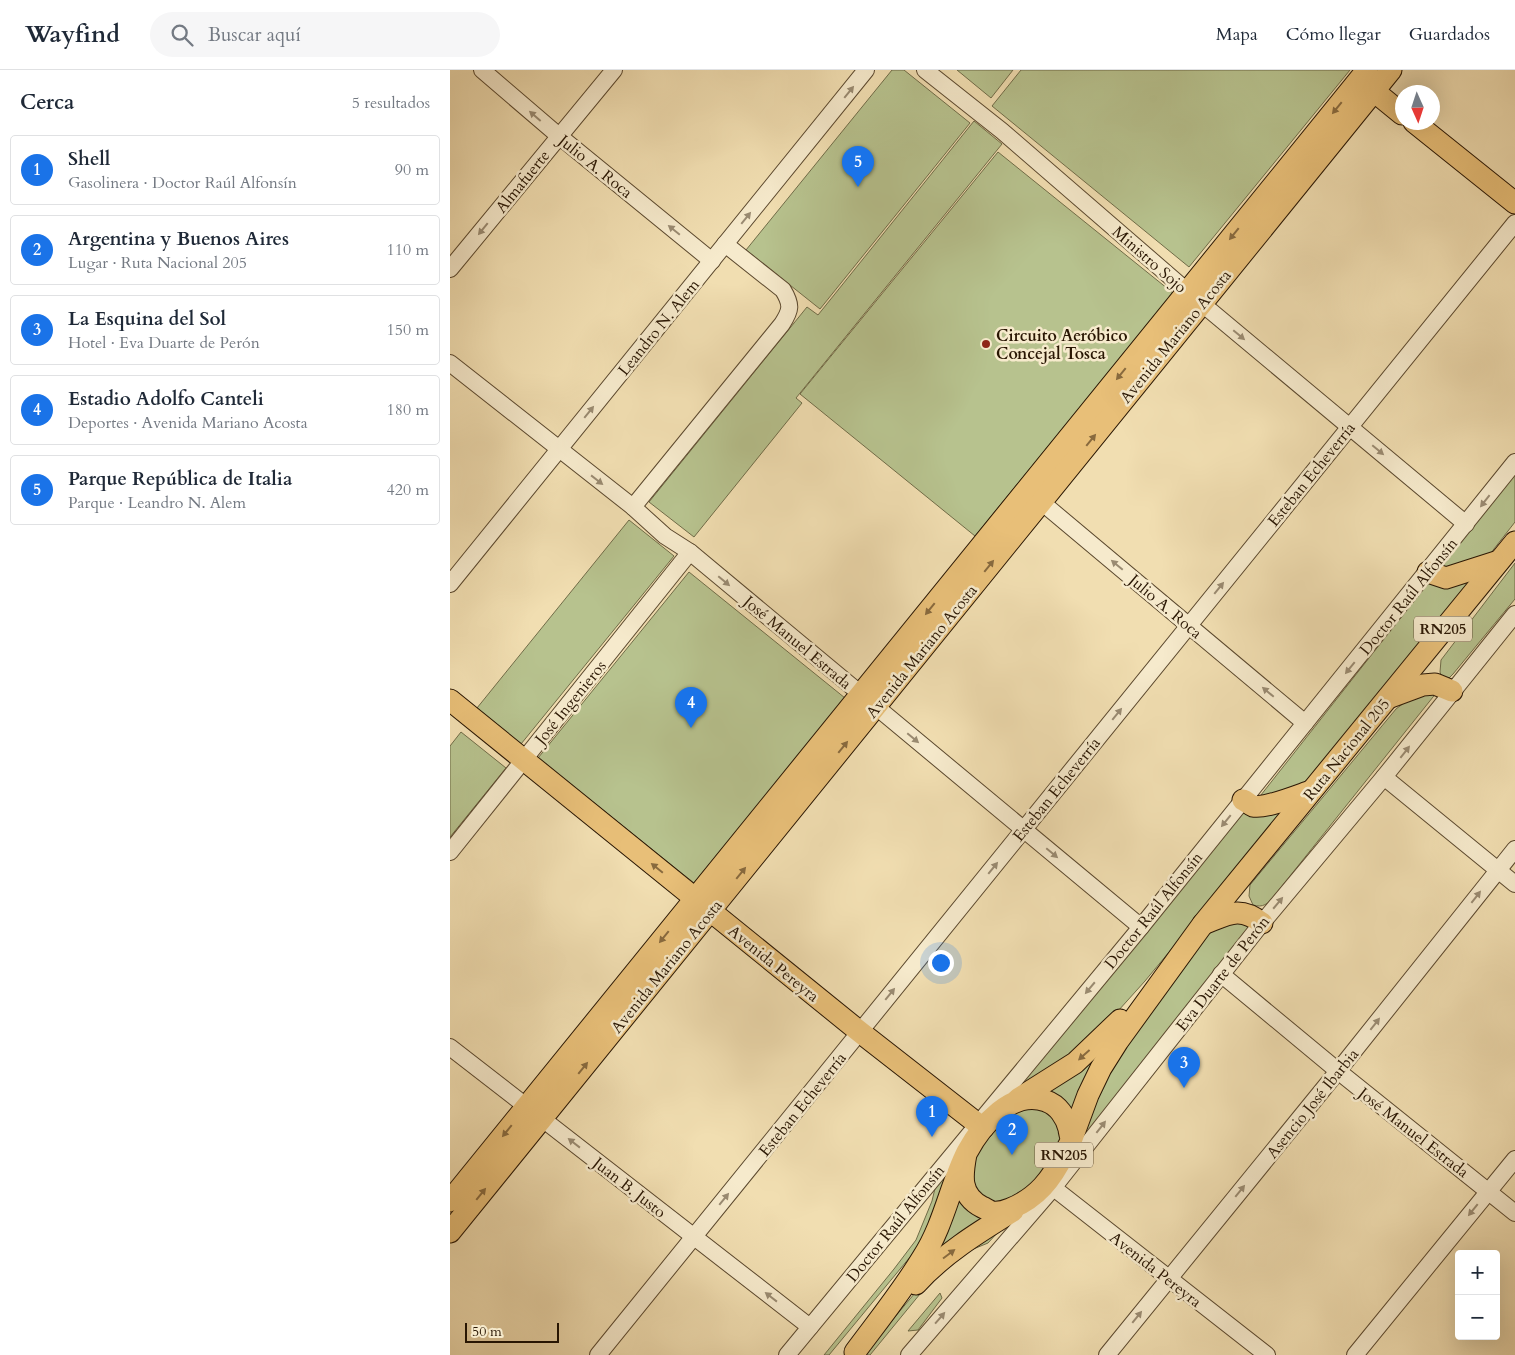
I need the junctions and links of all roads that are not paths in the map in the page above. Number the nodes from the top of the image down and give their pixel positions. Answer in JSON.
{"nodes":[{"id":1,"x":482,"y":70,"type":"edge"},
{"id":2,"x":614,"y":70,"type":"edge"},
{"id":3,"x":866,"y":70,"type":"edge"},
{"id":4,"x":925,"y":70,"type":"edge"},
{"id":5,"x":1391,"y":70,"type":"edge"},
{"id":6,"x":1367,"y":80,"type":"edge"},
{"id":7,"x":1395,"y":107,"type":"edge"},
{"id":8,"x":1424,"y":130,"type":"edge"},
{"id":9,"x":559,"y":136,"type":"junction"},
{"id":10,"x":1515,"y":203,"type":"edge"},
{"id":11,"x":1515,"y":223,"type":"edge"},
{"id":12,"x":725,"y":244,"type":"junction"},
{"id":13,"x":712,"y":261,"type":"junction"},
{"id":14,"x":450,"y":269,"type":"edge"},
{"id":15,"x":1195,"y":298,"type":"junction"},
{"id":16,"x":450,"y":363,"type":"edge"},
{"id":17,"x":1350,"y":427,"type":"junction"},
{"id":18,"x":558,"y":450,"type":"junction"},
{"id":19,"x":1515,"y":462,"type":"edge"},
{"id":20,"x":1034,"y":496,"type":"junction"},
{"id":21,"x":633,"y":507,"type":"junction"},
{"id":22,"x":1466,"y":524,"type":"junction"},
{"id":23,"x":1515,"y":542,"type":"edge"},
{"id":24,"x":690,"y":552,"type":"junction"},
{"id":25,"x":1499,"y":561,"type":"junction"},
{"id":26,"x":1428,"y":572,"type":"junction"},
{"id":27,"x":450,"y":584,"type":"edge"},
{"id":28,"x":1515,"y":614,"type":"edge"},
{"id":29,"x":1189,"y":625,"type":"junction"},
{"id":30,"x":1452,"y":691,"type":"junction"},
{"id":31,"x":1388,"y":698,"type":"junction"},
{"id":32,"x":450,"y":700,"type":"edge"},
{"id":33,"x":868,"y":701,"type":"junction"},
{"id":34,"x":1305,"y":723,"type":"junction"},
{"id":35,"x":523,"y":760,"type":"junction"},
{"id":36,"x":1384,"y":777,"type":"junction"},
{"id":37,"x":1311,"y":791,"type":"junction"},
{"id":38,"x":1244,"y":800,"type":"junction"},
{"id":39,"x":1024,"y":829,"type":"junction"},
{"id":40,"x":1515,"y":849,"type":"edge"},
{"id":41,"x":450,"y":852,"type":"edge"},
{"id":42,"x":1498,"y":870,"type":"junction"},
{"id":43,"x":1515,"y":884,"type":"edge"},
{"id":44,"x":702,"y":905,"type":"junction"},
{"id":45,"x":1262,"y":923,"type":"junction"},
{"id":46,"x":1203,"y":924,"type":"junction"},
{"id":47,"x":1141,"y":926,"type":"junction"},
{"id":48,"x":1178,"y":957,"type":"junction"},
{"id":49,"x":1221,"y":974,"type":"junction"},
{"id":50,"x":860,"y":1032,"type":"junction"},
{"id":51,"x":450,"y":1047,"type":"edge"},
{"id":52,"x":1338,"y":1071,"type":"junction"},
{"id":53,"x":1014,"y":1101,"type":"junction"},
{"id":54,"x":534,"y":1113,"type":"junction"},
{"id":55,"x":980,"y":1126,"type":"junction"},
{"id":56,"x":1071,"y":1141,"type":"junction"},
{"id":57,"x":966,"y":1154,"type":"junction"},
{"id":58,"x":1515,"y":1159,"type":"edge"},
{"id":59,"x":1050,"y":1185,"type":"junction"},
{"id":60,"x":1489,"y":1191,"type":"junction"},
{"id":61,"x":450,"y":1201,"type":"edge"},
{"id":62,"x":1026,"y":1203,"type":"junction"},
{"id":63,"x":1515,"y":1213,"type":"edge"},
{"id":64,"x":450,"y":1232,"type":"edge"},
{"id":65,"x":694,"y":1236,"type":"junction"},
{"id":66,"x":1169,"y":1278,"type":"junction"},
{"id":67,"x":810,"y":1327,"type":"junction"},
{"id":68,"x":854,"y":1354,"type":"edge"},
{"id":69,"x":598,"y":1355,"type":"edge"},
{"id":70,"x":787,"y":1355,"type":"edge"},
{"id":71,"x":909,"y":1355,"type":"edge"},
{"id":72,"x":1107,"y":1355,"type":"edge"},
{"id":73,"x":1267,"y":1355,"type":"edge"},
{"id":74,"x":1355,"y":1355,"type":"edge"}],
"edges":[{"from":9,"to":1,"type":"street","name":"Julio A. Roca","one_way":true},
{"from":2,"to":9,"type":"street","name":"Almafuerte"},
{"from":12,"to":3,"type":"street","name":"Leandro N. Alem","one_way":true},
{"from":4,"to":15,"type":"street","name":"Ministro Sojo"},
{"from":5,"to":6,"type":"main road","name":"Avenida Mariano Acosta"},
{"from":6,"to":7,"type":"main road"},
{"from":6,"to":15,"type":"main road","name":"Avenida Mariano Acosta"},
{"from":8,"to":10,"type":"main road"},
{"from":13,"to":9,"type":"street","name":"Julio A. Roca","one_way":true},
{"from":9,"to":14,"type":"street","name":"Almafuerte","one_way":true},
{"from":11,"to":17,"type":"street","name":"Esteban Echeverría"},
{"from":12,"to":13,"type":"street","name":"Leandro N. Alem"},
{"from":12,"to":21,"type":"street"},
{"from":18,"to":13,"type":"street","name":"Leandro N. Alem","one_way":true},
{"from":15,"to":17,"type":"street","name":"Ministro Sojo","one_way":true},
{"from":15,"to":20,"type":"main road","name":"Avenida Mariano Acosta"},
{"from":16,"to":18,"type":"street","name":"José Manuel Estrada"},
{"from":17,"to":22,"type":"street","name":"Ministro Sojo","one_way":true},
{"from":29,"to":17,"type":"street","name":"Esteban Echeverría","one_way":true},
{"from":18,"to":21,"type":"street","name":"José Manuel Estrada","one_way":true},
{"from":18,"to":27,"type":"street","name":"Leandro N. Alem"},
{"from":19,"to":22,"type":"street","name":"Doctor Raúl Alfonsín","one_way":true},
{"from":29,"to":20,"type":"street","name":"Julio A. Roca","one_way":true},
{"from":20,"to":33,"type":"main road","name":"Avenida Mariano Acosta"},
{"from":21,"to":24,"type":"street","name":"José Manuel Estrada"},
{"from":22,"to":26,"type":"street","name":"Doctor Raúl Alfonsín"},
{"from":23,"to":25,"type":"main road","name":"Ruta Nacional 205","number":"RN205"},
{"from":24,"to":33,"type":"street","name":"José Manuel Estrada","one_way":true},
{"from":24,"to":35,"type":"street","name":"José Ingenieros"},
{"from":25,"to":26,"type":"main road"},
{"from":25,"to":31,"type":"main road","name":"Ruta Nacional 205","number":"RN205"},
{"from":26,"to":34,"type":"street","name":"Doctor Raúl Alfonsín","one_way":true},
{"from":28,"to":30,"type":"street","name":"Eva Duarte de Perón"},
{"from":34,"to":29,"type":"street","name":"Julio A. Roca","one_way":true},
{"from":39,"to":29,"type":"street","name":"Esteban Echeverría","one_way":true},
{"from":30,"to":31,"type":"main road"},
{"from":36,"to":30,"type":"street","name":"Eva Duarte de Perón","one_way":true},
{"from":31,"to":37,"type":"main road","name":"Ruta Nacional 205","number":"RN205"},
{"from":32,"to":35,"type":"main road","name":"Avenida Pereyra"},
{"from":33,"to":39,"type":"street","name":"José Manuel Estrada","one_way":true},
{"from":33,"to":44,"type":"main road","name":"Avenida Mariano Acosta"},
{"from":34,"to":38,"type":"street","name":"Doctor Raúl Alfonsín"},
{"from":35,"to":41,"type":"street","name":"José Ingenieros"},
{"from":44,"to":35,"type":"main road","name":"Avenida Pereyra","one_way":true},
{"from":36,"to":42,"type":"street"},
{"from":45,"to":36,"type":"street","name":"Eva Duarte de Perón","one_way":true},
{"from":37,"to":38,"type":"main road"},
{"from":37,"to":46,"type":"main road","name":"Ruta Nacional 205","number":"RN205"},
{"from":38,"to":47,"type":"street","name":"Doctor Raúl Alfonsín","one_way":true},
{"from":39,"to":47,"type":"street","name":"José Manuel Estrada","one_way":true},
{"from":50,"to":39,"type":"street","name":"Esteban Echeverría","one_way":true},
{"from":40,"to":42,"type":"street","name":"Asencio José Ibarbia"},
{"from":42,"to":43,"type":"street"},
{"from":52,"to":42,"type":"street","name":"Asencio José Ibarbia","one_way":true},
{"from":44,"to":50,"type":"main road","name":"Avenida Pereyra"},
{"from":44,"to":54,"type":"main road","name":"Avenida Mariano Acosta"},
{"from":45,"to":46,"type":"main road"},
{"from":45,"to":49,"type":"street","name":"Eva Duarte de Perón"},
{"from":46,"to":48,"type":"main road","name":"Ruta Nacional 205","number":"RN205"},
{"from":47,"to":55,"type":"street","name":"Doctor Raúl Alfonsín","one_way":true},
{"from":48,"to":53,"type":"main road","name":"Ruta Nacional 205","number":"RN205","one_way":true},
{"from":48,"to":56,"type":"main road","name":"Ruta Nacional 205","number":"RN205"},
{"from":49,"to":52,"type":"street","name":"José Manuel Estrada"},
{"from":59,"to":49,"type":"street","name":"Eva Duarte de Perón","one_way":true},
{"from":50,"to":55,"type":"main road","name":"Avenida Pereyra"},
{"from":65,"to":50,"type":"street","name":"Esteban Echeverría","one_way":true},
{"from":51,"to":54,"type":"street","name":"Juan B. Justo"},
{"from":52,"to":60,"type":"street","name":"José Manuel Estrada"},
{"from":66,"to":52,"type":"street","name":"Asencio José Ibarbia","one_way":true},
{"from":53,"to":55,"type":"main road","name":"Ruta Nacional 205","number":"RN205"},
{"from":53,"to":56,"type":"main road","number":"RN205"},
{"from":54,"to":61,"type":"main road","name":"Avenida Mariano Acosta","one_way":true},
{"from":64,"to":54,"type":"main road","name":"Avenida Mariano Acosta","one_way":true},
{"from":65,"to":54,"type":"street","name":"Juan B. Justo","one_way":true},
{"from":55,"to":57,"type":"main road","name":"Ruta Nacional 205","number":"RN205"},
{"from":55,"to":67,"type":"street","name":"Doctor Raúl Alfonsín"},
{"from":56,"to":59,"type":"main road","name":"Ruta Nacional 205","number":"RN205"},
{"from":57,"to":62,"type":"main road","name":"Ruta Nacional 205","number":"RN205"},
{"from":57,"to":68,"type":"main road","name":"Ruta Nacional 205","number":"RN205"},
{"from":58,"to":60,"type":"street"},
{"from":59,"to":62,"type":"main road","name":"Ruta Nacional 205","number":"RN205"},
{"from":59,"to":66,"type":"street","name":"Avenida Pereyra"},
{"from":71,"to":59,"type":"street","name":"Eva Duarte de Perón","one_way":true},
{"from":60,"to":63,"type":"street","name":"José Manuel Estrada"},
{"from":60,"to":74,"type":"street","one_way":true},
{"from":68,"to":62,"type":"main road","name":"Ruta Nacional 205","number":"RN205","one_way":true},
{"from":67,"to":65,"type":"street","name":"Juan B. Justo","one_way":true},
{"from":65,"to":69,"type":"street","name":"Esteban Echeverría"},
{"from":72,"to":66,"type":"street","name":"Asencio José Ibarbia","one_way":true},
{"from":66,"to":73,"type":"street","name":"Avenida Pereyra"},
{"from":67,"to":70,"type":"street","name":"Doctor Raúl Alfonsín"}]}
